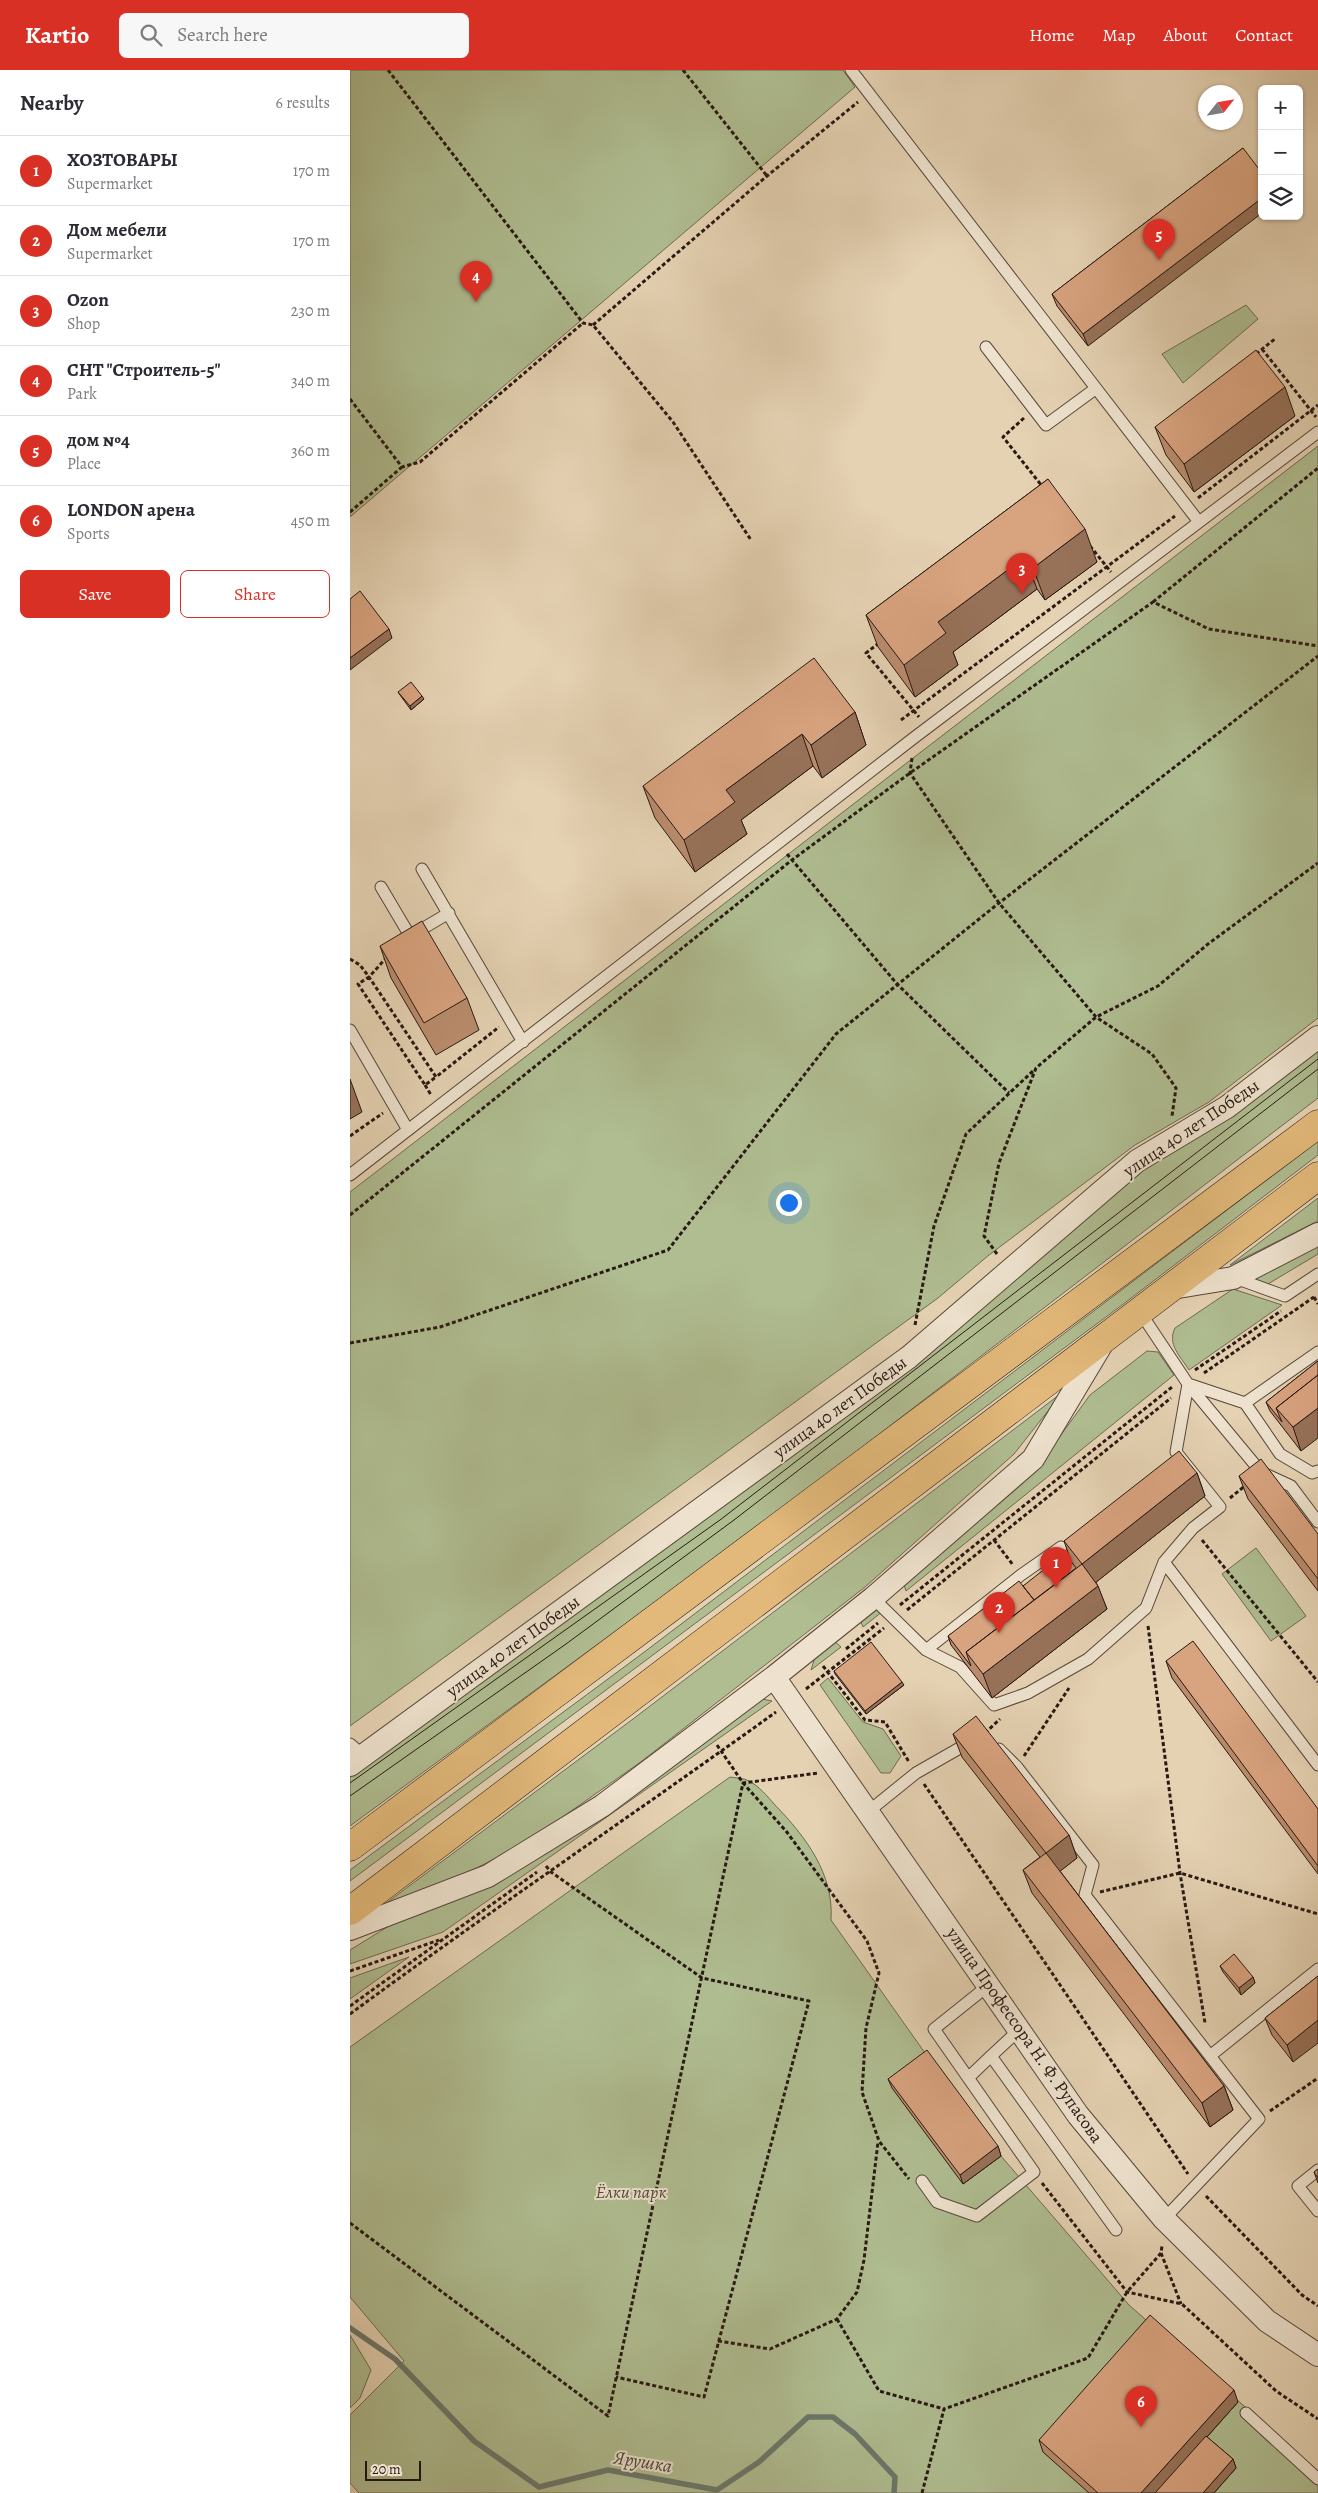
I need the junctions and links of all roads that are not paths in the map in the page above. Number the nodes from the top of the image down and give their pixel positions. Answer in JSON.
{"nodes":[{"id":1,"x":851,"y":70,"type":"edge"},
{"id":2,"x":986,"y":347,"type":"dead end"},
{"id":3,"x":1094,"y":389,"type":"junction"},
{"id":4,"x":1318,"y":432,"type":"edge"},
{"id":5,"x":1198,"y":522,"type":"junction"},
{"id":6,"x":422,"y":869,"type":"dead end"},
{"id":7,"x":381,"y":887,"type":"dead end"},
{"id":8,"x":449,"y":913,"type":"junction"},
{"id":9,"x":350,"y":1030,"type":"edge"},
{"id":10,"x":1318,"y":1037,"type":"edge"},
{"id":11,"x":523,"y":1042,"type":"junction"},
{"id":12,"x":1318,"y":1124,"type":"edge"},
{"id":13,"x":408,"y":1130,"type":"junction"},
{"id":14,"x":350,"y":1175,"type":"edge"},
{"id":15,"x":1318,"y":1176,"type":"edge"},
{"id":16,"x":1318,"y":1234,"type":"edge"},
{"id":17,"x":1318,"y":1274,"type":"edge"},
{"id":18,"x":1233,"y":1278,"type":"junction"},
{"id":19,"x":1172,"y":1288,"type":"junction"},
{"id":20,"x":1140,"y":1312,"type":"junction"},
{"id":21,"x":1106,"y":1337,"type":"junction"},
{"id":22,"x":1318,"y":1352,"type":"edge"},
{"id":23,"x":1188,"y":1384,"type":"junction"},
{"id":24,"x":1245,"y":1403,"type":"junction"},
{"id":25,"x":1318,"y":1471,"type":"edge"},
{"id":26,"x":1318,"y":1522,"type":"edge"},
{"id":27,"x":1061,"y":1547,"type":"dead end"},
{"id":28,"x":1164,"y":1562,"type":"junction"},
{"id":29,"x":873,"y":1598,"type":"junction"},
{"id":30,"x":926,"y":1650,"type":"junction"},
{"id":31,"x":774,"y":1677,"type":"junction"},
{"id":32,"x":354,"y":1754,"type":"edge"},
{"id":33,"x":1318,"y":1765,"type":"edge"},
{"id":34,"x":869,"y":1811,"type":"junction"},
{"id":35,"x":350,"y":1847,"type":"edge"},
{"id":36,"x":350,"y":1911,"type":"edge"},
{"id":37,"x":350,"y":1929,"type":"edge"},
{"id":38,"x":1318,"y":1969,"type":"edge"},
{"id":39,"x":989,"y":1985,"type":"junction"},
{"id":40,"x":1019,"y":2030,"type":"junction"},
{"id":41,"x":991,"y":2056,"type":"junction"},
{"id":42,"x":1210,"y":2056,"type":"junction"},
{"id":43,"x":968,"y":2078,"type":"junction"},
{"id":44,"x":1318,"y":2170,"type":"edge"},
{"id":45,"x":918,"y":2183,"type":"road end"},
{"id":46,"x":1318,"y":2211,"type":"edge"},
{"id":47,"x":1164,"y":2219,"type":"junction"},
{"id":48,"x":1116,"y":2230,"type":"dead end"},
{"id":49,"x":1318,"y":2355,"type":"edge"},
{"id":50,"x":1246,"y":2413,"type":"dead end"},
{"id":51,"x":1318,"y":2479,"type":"edge"}],
"edges":[{"from":1,"to":3,"type":"lane"},
{"from":2,"to":3,"type":"lane"},
{"from":3,"to":5,"type":"lane"},
{"from":4,"to":5,"type":"lane"},
{"from":5,"to":11,"type":"lane"},
{"from":6,"to":8,"type":"lane"},
{"from":7,"to":8,"type":"lane"},
{"from":8,"to":11,"type":"lane"},
{"from":9,"to":13,"type":"lane"},
{"from":10,"to":32,"type":"street","name":"улица 40 лет Победы"},
{"from":11,"to":13,"type":"lane"},
{"from":12,"to":35,"type":"main road"},
{"from":13,"to":14,"type":"lane"},
{"from":15,"to":19,"type":"main road"},
{"from":16,"to":18,"type":"street"},
{"from":17,"to":18,"type":"lane"},
{"from":18,"to":19,"type":"street"},
{"from":19,"to":20,"type":"main road"},
{"from":20,"to":21,"type":"main road"},
{"from":20,"to":23,"type":"lane"},
{"from":21,"to":29,"type":"street"},
{"from":21,"to":36,"type":"main road"},
{"from":22,"to":24,"type":"lane"},
{"from":23,"to":24,"type":"lane"},
{"from":23,"to":26,"type":"lane"},
{"from":23,"to":28,"type":"lane"},
{"from":24,"to":25,"type":"lane"},
{"from":27,"to":30,"type":"lane"},
{"from":28,"to":30,"type":"lane"},
{"from":28,"to":33,"type":"lane"},
{"from":29,"to":30,"type":"lane"},
{"from":29,"to":31,"type":"street"},
{"from":31,"to":34,"type":"street","name":"улица Профессора Н. Ф. Рупасова"},
{"from":31,"to":37,"type":"street"},
{"from":34,"to":39,"type":"street","name":"улица Профессора Н. Ф. Рупасова"},
{"from":34,"to":42,"type":"lane"},
{"from":38,"to":42,"type":"lane"},
{"from":39,"to":40,"type":"street","name":"улица Профессора Н. Ф. Рупасова"},
{"from":39,"to":43,"type":"lane"},
{"from":40,"to":41,"type":"lane"},
{"from":40,"to":47,"type":"street","name":"улица Профессора Н. Ф. Рупасова"},
{"from":41,"to":43,"type":"lane"},
{"from":41,"to":48,"type":"lane"},
{"from":42,"to":47,"type":"lane"},
{"from":43,"to":45,"type":"lane"},
{"from":44,"to":46,"type":"lane"},
{"from":47,"to":49,"type":"street","name":"улица Профессора Н. Ф. Рупасова"},
{"from":50,"to":51,"type":"lane"}]}
